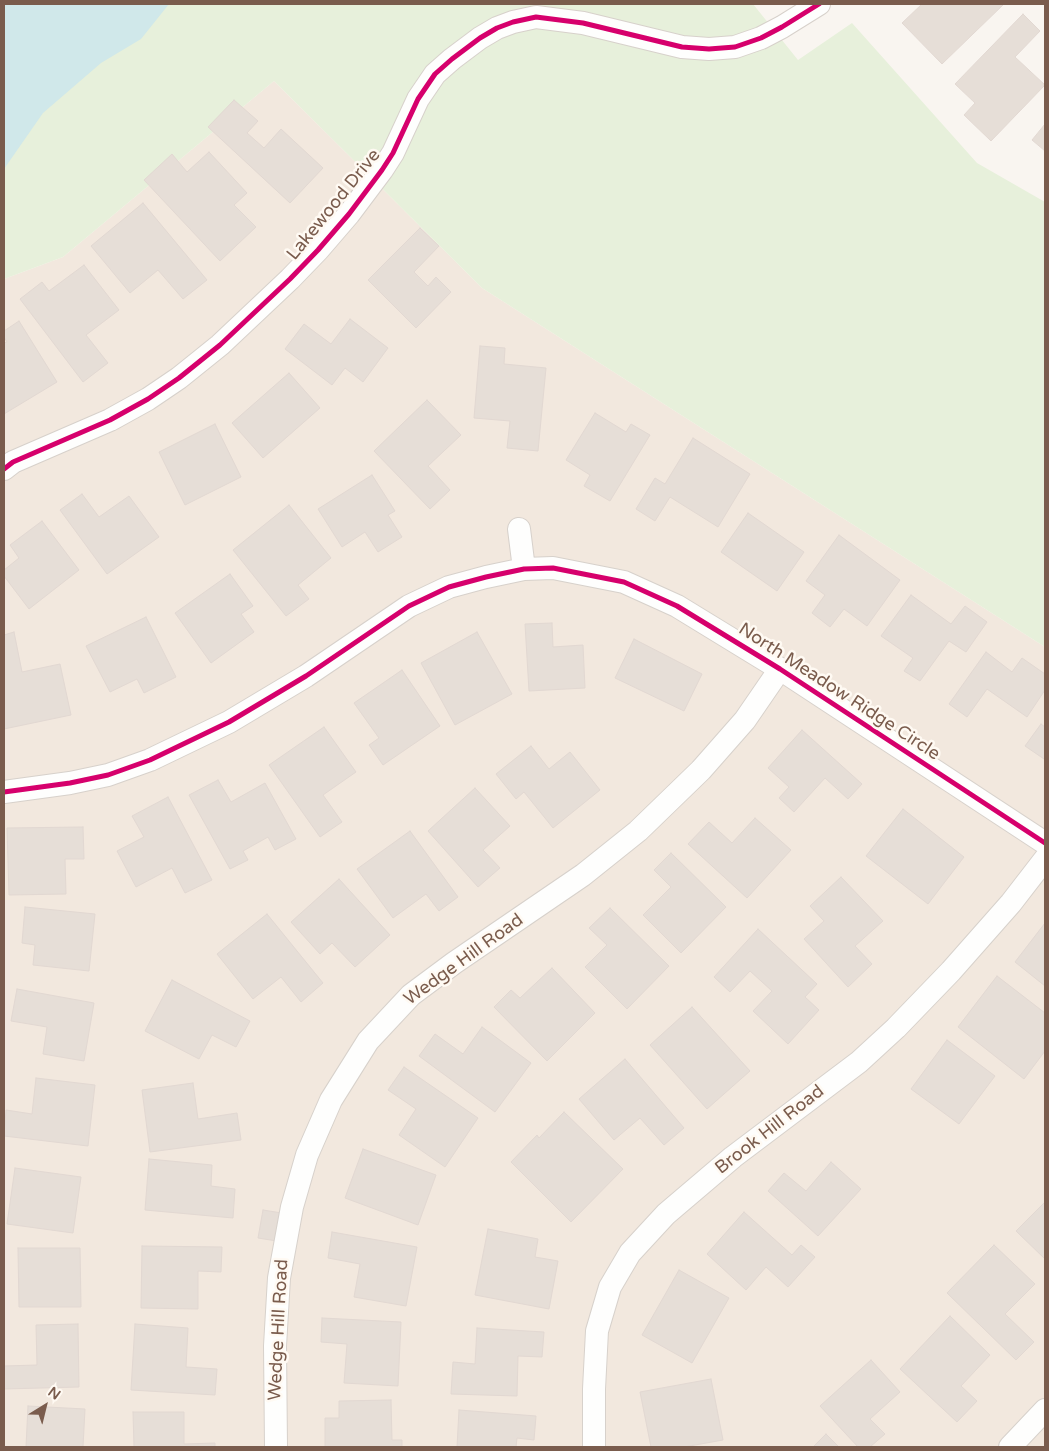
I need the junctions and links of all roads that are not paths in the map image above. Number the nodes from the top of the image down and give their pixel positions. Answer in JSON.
{"nodes":[{"id":1,"x":818,"y":4,"type":"edge"},
{"id":2,"x":4,"y":468,"type":"edge"},
{"id":3,"x":519,"y":529,"type":"dead end"},
{"id":4,"x":524,"y":569,"type":"junction"},
{"id":5,"x":780,"y":669,"type":"junction"},
{"id":6,"x":4,"y":792,"type":"edge"},
{"id":7,"x":1045,"y":843,"type":"edge"},
{"id":8,"x":1045,"y":859,"type":"edge"},
{"id":9,"x":1045,"y":1410,"type":"edge"},
{"id":10,"x":276,"y":1447,"type":"edge"},
{"id":11,"x":594,"y":1447,"type":"edge"},
{"id":12,"x":1010,"y":1447,"type":"edge"}],
"edges":[{"from":1,"to":2,"type":"street","name":"Lakewood Drive"},
{"from":3,"to":4,"type":"street"},
{"from":4,"to":5,"type":"street","name":"North Meadow Ridge Circle"},
{"from":4,"to":6,"type":"street","name":"North Meadow Ridge Circle"},
{"from":5,"to":7,"type":"street","name":"North Meadow Ridge Circle"},
{"from":5,"to":10,"type":"street","name":"Wedge Hill Road"},
{"from":8,"to":11,"type":"street","name":"Brook Hill Road"},
{"from":9,"to":12,"type":"street"}]}
